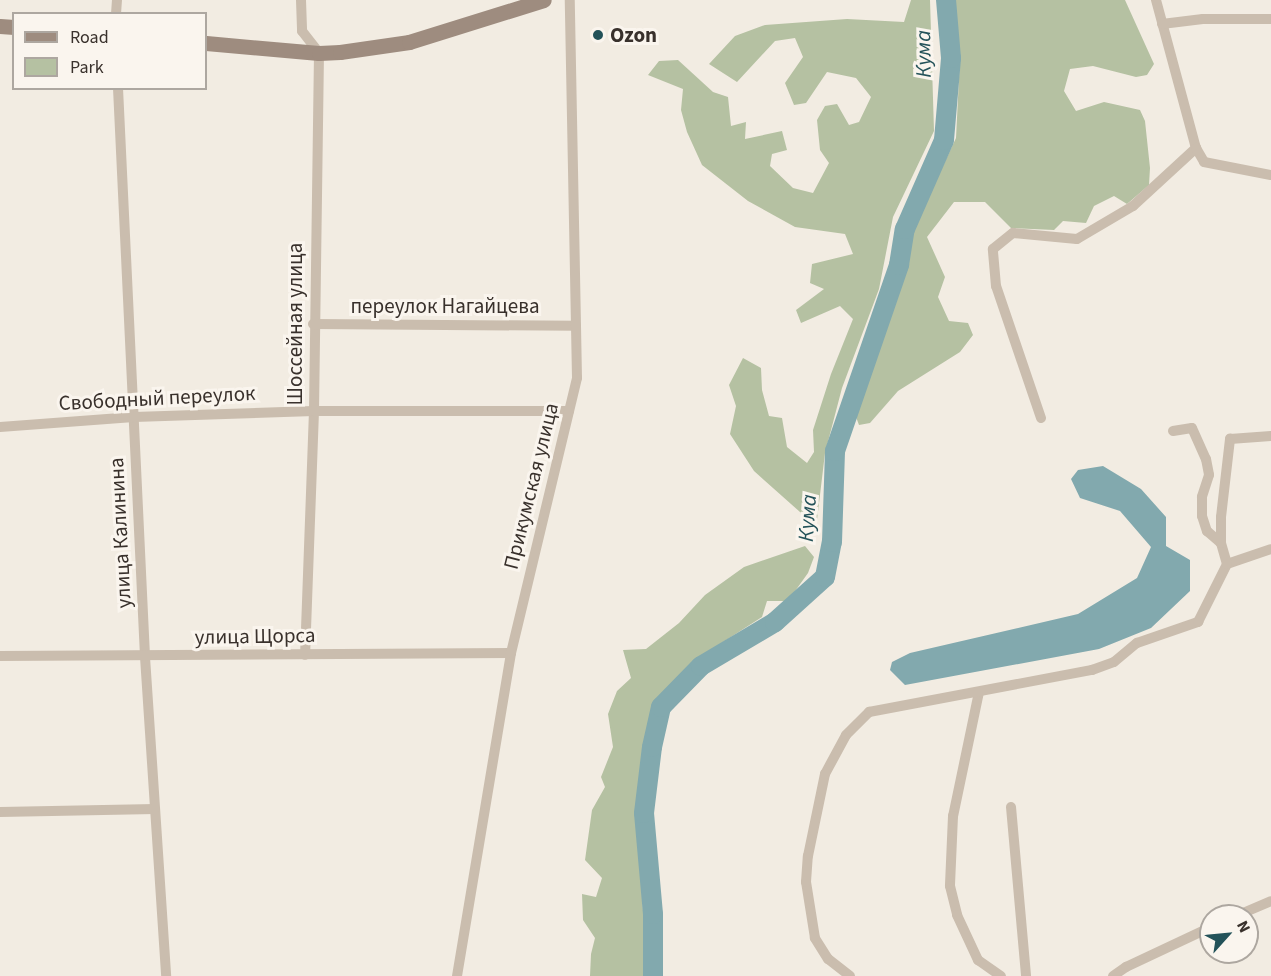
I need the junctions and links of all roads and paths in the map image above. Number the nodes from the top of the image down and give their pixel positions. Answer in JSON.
{"nodes":[{"id":1,"x":301,"y":0,"type":"edge"},
{"id":2,"x":544,"y":0,"type":"edge"},
{"id":3,"x":570,"y":0,"type":"edge"},
{"id":4,"x":1156,"y":0,"type":"edge"},
{"id":5,"x":1271,"y":19,"type":"edge"},
{"id":6,"x":1162,"y":24,"type":"junction"},
{"id":7,"x":207,"y":43,"type":"edge"},
{"id":8,"x":319,"y":53,"type":"junction"},
{"id":9,"x":117,"y":90,"type":"edge"},
{"id":10,"x":1196,"y":148,"type":"junction"},
{"id":11,"x":1271,"y":175,"type":"edge"},
{"id":12,"x":313,"y":324,"type":"junction"},
{"id":13,"x":576,"y":326,"type":"junction"},
{"id":14,"x":314,"y":411,"type":"junction"},
{"id":15,"x":569,"y":411,"type":"junction"},
{"id":16,"x":134,"y":417,"type":"junction"},
{"id":17,"x":1041,"y":418,"type":"dead end"},
{"id":18,"x":0,"y":427,"type":"edge"},
{"id":19,"x":1173,"y":431,"type":"dead end"},
{"id":20,"x":1271,"y":436,"type":"edge"},
{"id":21,"x":1221,"y":543,"type":"junction"},
{"id":22,"x":1271,"y":549,"type":"edge"},
{"id":23,"x":1227,"y":564,"type":"junction"},
{"id":24,"x":511,"y":653,"type":"junction"},
{"id":25,"x":305,"y":655,"type":"junction"},
{"id":26,"x":0,"y":656,"type":"edge"},
{"id":27,"x":145,"y":657,"type":"junction"},
{"id":28,"x":979,"y":692,"type":"junction"},
{"id":29,"x":1011,"y":807,"type":"dead end"},
{"id":30,"x":155,"y":809,"type":"junction"},
{"id":31,"x":0,"y":812,"type":"edge"},
{"id":32,"x":1199,"y":933,"type":"edge"},
{"id":33,"x":166,"y":976,"type":"edge"},
{"id":34,"x":457,"y":976,"type":"edge"},
{"id":35,"x":850,"y":976,"type":"edge"},
{"id":36,"x":1001,"y":976,"type":"edge"},
{"id":37,"x":1026,"y":976,"type":"edge"},
{"id":38,"x":1113,"y":976,"type":"edge"}],
"edges":[{"from":1,"to":8,"type":"street"},
{"from":2,"to":8,"type":"main road"},
{"from":3,"to":13,"type":"street","name":"Прикумская улица"},
{"from":4,"to":6,"type":"street"},
{"from":5,"to":6,"type":"street"},
{"from":6,"to":10,"type":"street"},
{"from":7,"to":8,"type":"main road"},
{"from":8,"to":12,"type":"street","name":"Шоссейная улица"},
{"from":9,"to":16,"type":"street","name":"улица Калинина"},
{"from":10,"to":11,"type":"street"},
{"from":10,"to":17,"type":"street"},
{"from":12,"to":13,"type":"street","name":"переулок Нагайцева"},
{"from":12,"to":14,"type":"street","name":"Шоссейная улица"},
{"from":13,"to":15,"type":"street","name":"Прикумская улица"},
{"from":14,"to":15,"type":"street","name":"Свободный переулок"},
{"from":14,"to":16,"type":"street","name":"Свободный переулок"},
{"from":14,"to":25,"type":"street","name":"Шоссейная улица"},
{"from":15,"to":24,"type":"street","name":"Прикумская улица"},
{"from":16,"to":18,"type":"street","name":"Свободный переулок"},
{"from":16,"to":27,"type":"street","name":"улица Калинина"},
{"from":19,"to":21,"type":"street"},
{"from":20,"to":21,"type":"street"},
{"from":21,"to":23,"type":"street"},
{"from":22,"to":23,"type":"street"},
{"from":23,"to":28,"type":"street"},
{"from":24,"to":25,"type":"street","name":"улица Щорса"},
{"from":24,"to":34,"type":"street","name":"Прикумская улица"},
{"from":25,"to":27,"type":"street","name":"улица Щорса"},
{"from":26,"to":27,"type":"street","name":"улица Щорса"},
{"from":27,"to":30,"type":"street","name":"улица Калинина"},
{"from":28,"to":35,"type":"street"},
{"from":28,"to":36,"type":"street"},
{"from":29,"to":37,"type":"street"},
{"from":30,"to":31,"type":"street"},
{"from":30,"to":33,"type":"street","name":"улица Калинина"},
{"from":32,"to":38,"type":"street"}]}
